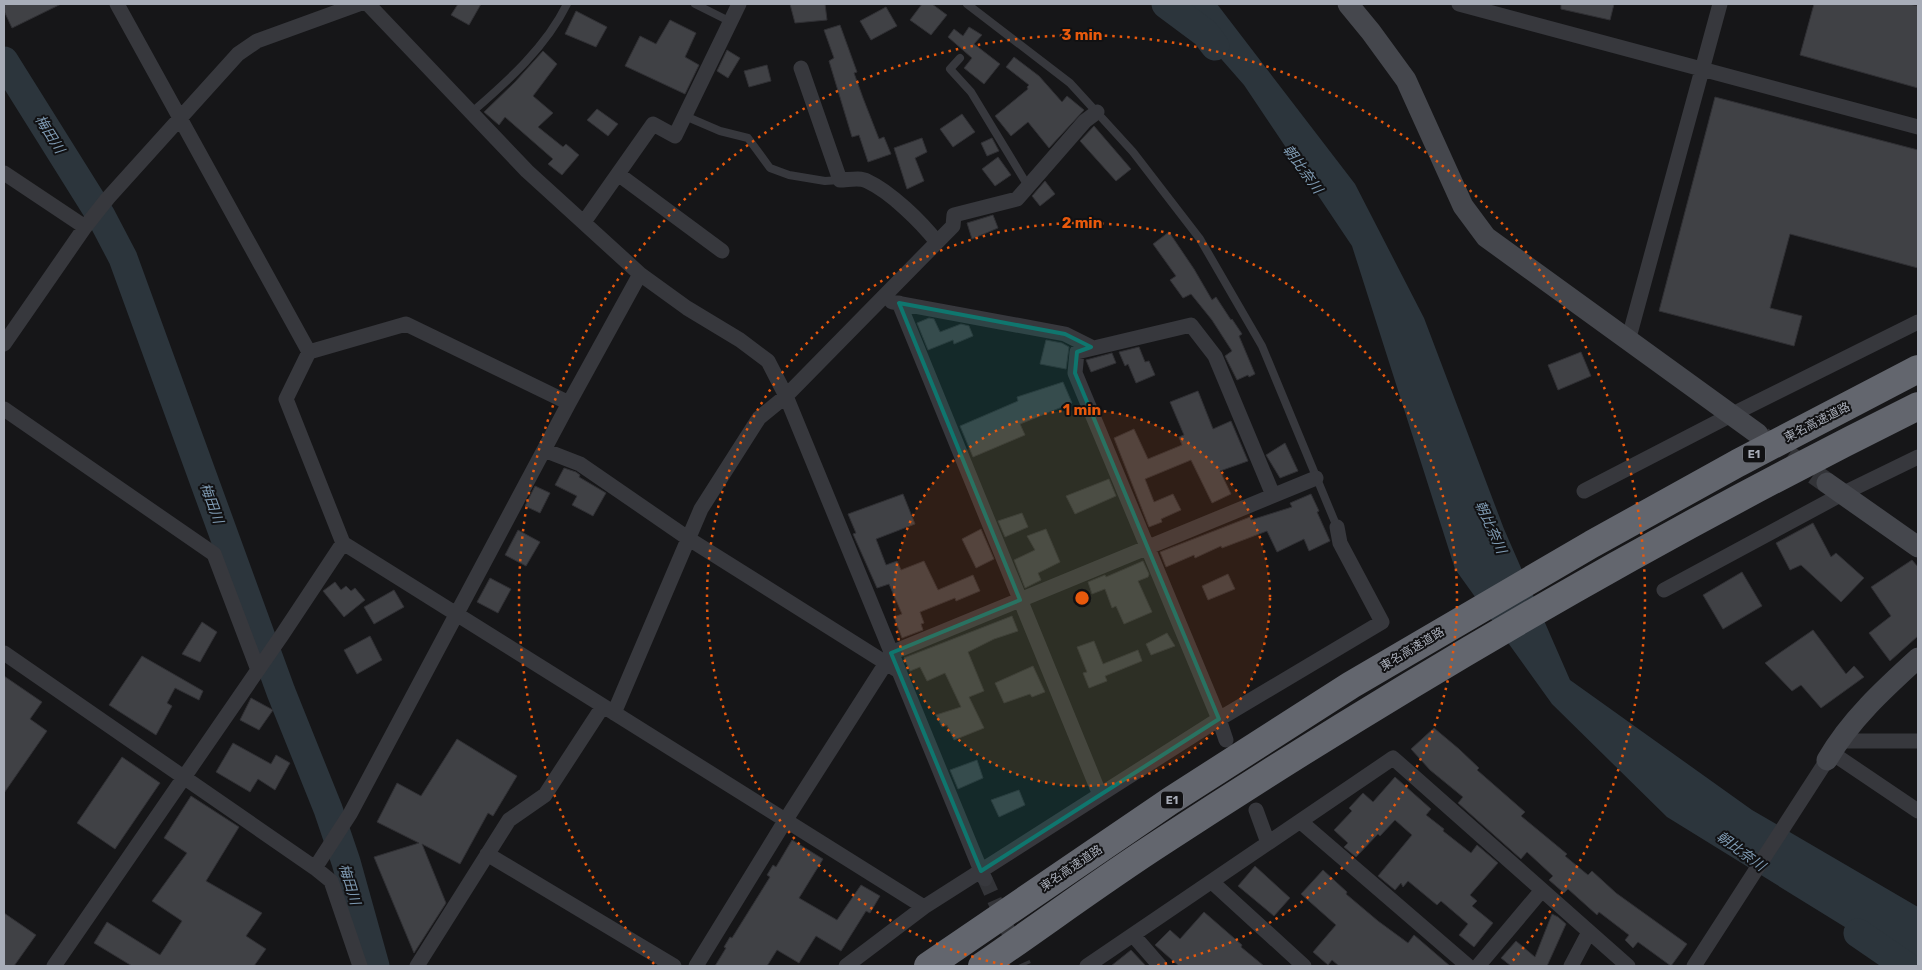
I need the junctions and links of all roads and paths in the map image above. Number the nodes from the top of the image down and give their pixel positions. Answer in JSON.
{"nodes":[{"id":1,"x":117,"y":4,"type":"edge"},
{"id":2,"x":359,"y":4,"type":"edge"},
{"id":3,"x":368,"y":4,"type":"edge"},
{"id":4,"x":567,"y":4,"type":"edge"},
{"id":5,"x":695,"y":4,"type":"edge"},
{"id":6,"x":740,"y":4,"type":"edge"},
{"id":7,"x":967,"y":4,"type":"edge"},
{"id":8,"x":1348,"y":4,"type":"edge"},
{"id":9,"x":1459,"y":4,"type":"edge"},
{"id":10,"x":1720,"y":4,"type":"edge"},
{"id":11,"x":731,"y":22,"type":"junction"},
{"id":12,"x":960,"y":58,"type":"dead end"},
{"id":13,"x":801,"y":68,"type":"dead end"},
{"id":14,"x":1702,"y":69,"type":"junction"},
{"id":15,"x":472,"y":112,"type":"junction"},
{"id":16,"x":1097,"y":112,"type":"junction"},
{"id":17,"x":685,"y":116,"type":"junction"},
{"id":18,"x":180,"y":118,"type":"junction"},
{"id":19,"x":1918,"y":127,"type":"edge"},
{"id":20,"x":4,"y":173,"type":"edge"},
{"id":21,"x":618,"y":174,"type":"junction"},
{"id":22,"x":840,"y":180,"type":"junction"},
{"id":23,"x":1028,"y":186,"type":"junction"},
{"id":24,"x":584,"y":222,"type":"junction"},
{"id":25,"x":85,"y":227,"type":"junction"},
{"id":26,"x":937,"y":242,"type":"junction"},
{"id":27,"x":722,"y":251,"type":"dead end"},
{"id":28,"x":640,"y":274,"type":"junction"},
{"id":29,"x":881,"y":300,"type":"junction"},
{"id":30,"x":899,"y":303,"type":"junction"},
{"id":31,"x":1918,"y":322,"type":"edge"},
{"id":32,"x":1628,"y":341,"type":"junction"},
{"id":33,"x":4,"y":344,"type":"edge"},
{"id":34,"x":1091,"y":347,"type":"junction"},
{"id":35,"x":309,"y":352,"type":"junction"},
{"id":36,"x":1918,"y":370,"type":"edge"},
{"id":37,"x":786,"y":396,"type":"junction"},
{"id":38,"x":569,"y":403,"type":"junction"},
{"id":39,"x":1918,"y":406,"type":"edge"},
{"id":40,"x":4,"y":409,"type":"edge"},
{"id":41,"x":1731,"y":415,"type":"junction"},
{"id":42,"x":1758,"y":434,"type":"tunnel mouth"},
{"id":43,"x":544,"y":450,"type":"junction"},
{"id":44,"x":1918,"y":457,"type":"edge"},
{"id":45,"x":1316,"y":478,"type":"junction"},
{"id":46,"x":1835,"y":488,"type":"junction"},
{"id":47,"x":1584,"y":491,"type":"dead end"},
{"id":48,"x":1273,"y":495,"type":"junction"},
{"id":49,"x":1337,"y":527,"type":"joint"},
{"id":50,"x":688,"y":539,"type":"junction"},
{"id":51,"x":342,"y":543,"type":"junction"},
{"id":52,"x":1148,"y":546,"type":"junction"},
{"id":53,"x":1918,"y":547,"type":"edge"},
{"id":54,"x":1664,"y":590,"type":"dead end"},
{"id":55,"x":1020,"y":600,"type":"junction"},
{"id":56,"x":458,"y":614,"type":"junction"},
{"id":57,"x":4,"y":653,"type":"edge"},
{"id":58,"x":1918,"y":658,"type":"edge"},
{"id":59,"x":891,"y":662,"type":"junction"},
{"id":60,"x":258,"y":670,"type":"junction"},
{"id":61,"x":609,"y":709,"type":"junction"},
{"id":62,"x":1219,"y":719,"type":"junction"},
{"id":63,"x":1226,"y":740,"type":"dead end"},
{"id":64,"x":1918,"y":741,"type":"edge"},
{"id":65,"x":1833,"y":751,"type":"junction"},
{"id":66,"x":184,"y":777,"type":"junction"},
{"id":67,"x":1100,"y":795,"type":"junction"},
{"id":68,"x":1256,"y":810,"type":"dead end"},
{"id":69,"x":1918,"y":811,"type":"edge"},
{"id":70,"x":785,"y":821,"type":"junction"},
{"id":71,"x":1301,"y":822,"type":"junction"},
{"id":72,"x":1268,"y":844,"type":"junction"},
{"id":73,"x":488,"y":854,"type":"junction"},
{"id":74,"x":315,"y":868,"type":"junction"},
{"id":75,"x":983,"y":875,"type":"junction"},
{"id":76,"x":1212,"y":882,"type":"junction"},
{"id":77,"x":1542,"y":890,"type":"junction"},
{"id":78,"x":924,"y":907,"type":"junction"},
{"id":79,"x":1589,"y":932,"type":"junction"},
{"id":80,"x":1132,"y":935,"type":"junction"},
{"id":81,"x":54,"y":966,"type":"edge"},
{"id":82,"x":360,"y":966,"type":"edge"},
{"id":83,"x":417,"y":966,"type":"edge"},
{"id":84,"x":674,"y":966,"type":"edge"},
{"id":85,"x":696,"y":966,"type":"edge"},
{"id":86,"x":846,"y":966,"type":"edge"},
{"id":87,"x":928,"y":966,"type":"edge"},
{"id":88,"x":982,"y":966,"type":"edge"},
{"id":89,"x":1087,"y":966,"type":"edge"},
{"id":90,"x":1160,"y":966,"type":"edge"},
{"id":91,"x":1304,"y":966,"type":"edge"},
{"id":92,"x":1468,"y":966,"type":"edge"},
{"id":93,"x":1478,"y":966,"type":"edge"},
{"id":94,"x":1571,"y":966,"type":"edge"},
{"id":95,"x":1628,"y":966,"type":"edge"},
{"id":96,"x":1694,"y":966,"type":"edge"}],
"edges":[{"from":1,"to":18,"type":"street"},
{"from":2,"to":18,"type":"street"},
{"from":3,"to":15,"type":"street"},
{"from":4,"to":15,"type":"lane"},
{"from":5,"to":11,"type":"lane"},
{"from":6,"to":11,"type":"street"},
{"from":7,"to":16,"type":"lane"},
{"from":8,"to":32,"type":"street"},
{"from":9,"to":14,"type":"street"},
{"from":10,"to":14,"type":"street"},
{"from":11,"to":17,"type":"street"},
{"from":12,"to":23,"type":"lane"},
{"from":13,"to":22,"type":"street"},
{"from":14,"to":19,"type":"street"},
{"from":14,"to":32,"type":"street"},
{"from":15,"to":24,"type":"street"},
{"from":16,"to":23,"type":"street"},
{"from":16,"to":45,"type":"lane"},
{"from":17,"to":21,"type":"street"},
{"from":17,"to":22,"type":"lane"},
{"from":18,"to":25,"type":"street"},
{"from":18,"to":35,"type":"street"},
{"from":20,"to":25,"type":"street"},
{"from":21,"to":24,"type":"street"},
{"from":21,"to":27,"type":"street"},
{"from":22,"to":26,"type":"street"},
{"from":23,"to":26,"type":"street"},
{"from":24,"to":28,"type":"street"},
{"from":25,"to":33,"type":"street"},
{"from":26,"to":29,"type":"street"},
{"from":28,"to":37,"type":"street"},
{"from":28,"to":38,"type":"street"},
{"from":29,"to":30,"type":"street"},
{"from":29,"to":37,"type":"street"},
{"from":30,"to":34,"type":"street"},
{"from":30,"to":55,"type":"street"},
{"from":31,"to":41,"type":"street"},
{"from":32,"to":41,"type":"street"},
{"from":34,"to":48,"type":"street"},
{"from":34,"to":52,"type":"street"},
{"from":35,"to":38,"type":"street"},
{"from":35,"to":51,"type":"street"},
{"from":36,"to":87,"type":"highway","name":"東名高速道路","number":"E1"},
{"from":37,"to":50,"type":"street"},
{"from":37,"to":59,"type":"street"},
{"from":38,"to":43,"type":"street"},
{"from":39,"to":88,"type":"highway","number":"E1"},
{"from":40,"to":60,"type":"street"},
{"from":41,"to":42,"type":"street"},
{"from":41,"to":47,"type":"street"},
{"from":43,"to":50,"type":"street"},
{"from":43,"to":56,"type":"street"},
{"from":44,"to":46,"type":"street"},
{"from":45,"to":48,"type":"street"},
{"from":45,"to":49,"type":"lane"},
{"from":46,"to":53,"type":"street"},
{"from":46,"to":54,"type":"street"},
{"from":48,"to":52,"type":"street"},
{"from":49,"to":62,"type":"street"},
{"from":50,"to":59,"type":"street"},
{"from":50,"to":61,"type":"street"},
{"from":51,"to":56,"type":"street"},
{"from":51,"to":60,"type":"street"},
{"from":52,"to":55,"type":"street"},
{"from":52,"to":62,"type":"street"},
{"from":55,"to":59,"type":"street"},
{"from":55,"to":67,"type":"street"},
{"from":56,"to":61,"type":"street"},
{"from":56,"to":74,"type":"street"},
{"from":57,"to":66,"type":"street"},
{"from":58,"to":65,"type":"street"},
{"from":59,"to":70,"type":"street"},
{"from":59,"to":75,"type":"street"},
{"from":60,"to":66,"type":"street"},
{"from":61,"to":70,"type":"street"},
{"from":61,"to":73,"type":"street"},
{"from":62,"to":63,"type":"street"},
{"from":62,"to":67,"type":"street"},
{"from":64,"to":65,"type":"street"},
{"from":65,"to":69,"type":"street"},
{"from":65,"to":96,"type":"street"},
{"from":66,"to":74,"type":"street"},
{"from":66,"to":81,"type":"street"},
{"from":67,"to":75,"type":"street"},
{"from":68,"to":72,"type":"street"},
{"from":70,"to":78,"type":"street"},
{"from":70,"to":85,"type":"street"},
{"from":71,"to":72,"type":"street"},
{"from":71,"to":77,"type":"street"},
{"from":71,"to":92,"type":"street"},
{"from":72,"to":76,"type":"street"},
{"from":73,"to":83,"type":"street"},
{"from":73,"to":84,"type":"street"},
{"from":74,"to":82,"type":"street"},
{"from":75,"to":78,"type":"street"},
{"from":76,"to":80,"type":"street"},
{"from":76,"to":91,"type":"street"},
{"from":77,"to":79,"type":"street"},
{"from":77,"to":93,"type":"street"},
{"from":78,"to":86,"type":"street"},
{"from":79,"to":94,"type":"street"},
{"from":79,"to":95,"type":"street"},
{"from":80,"to":89,"type":"street"},
{"from":80,"to":90,"type":"street"}]}
